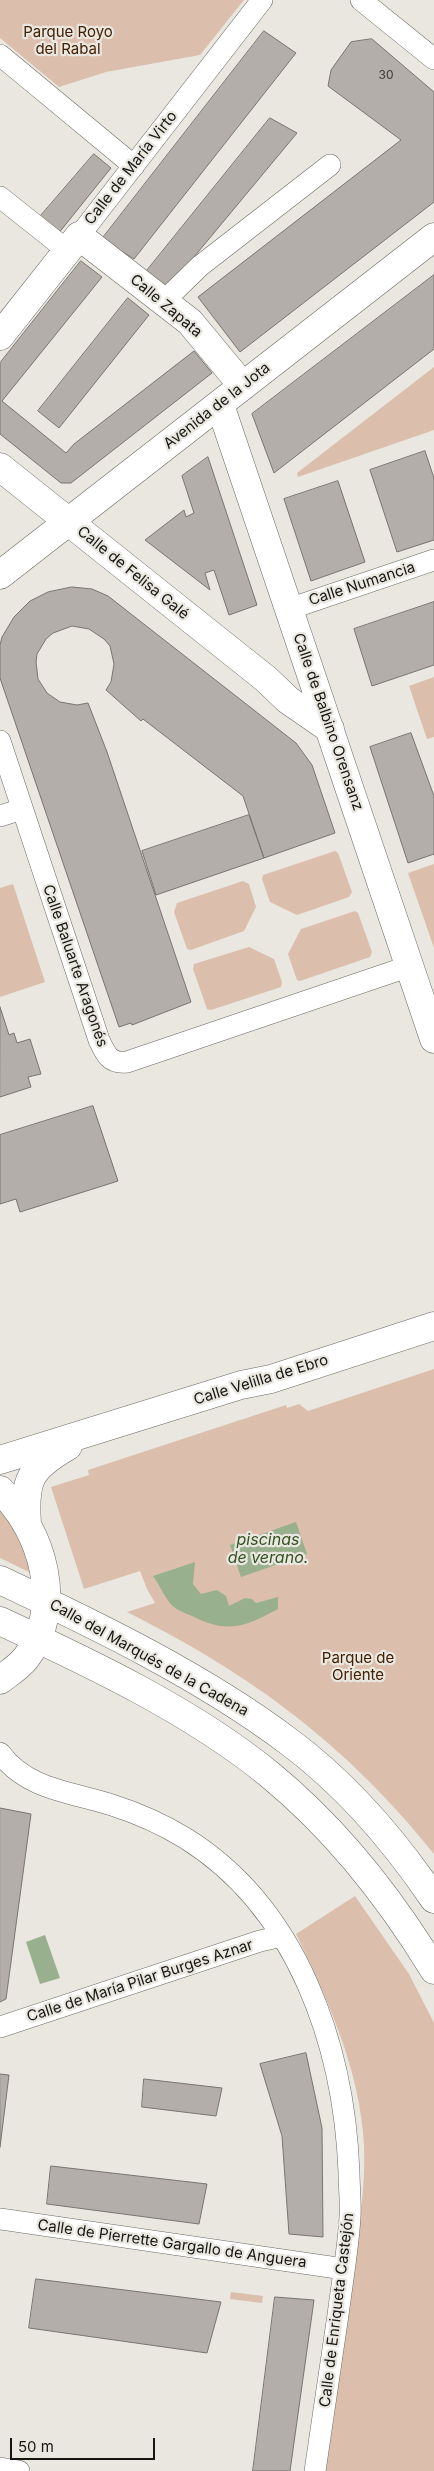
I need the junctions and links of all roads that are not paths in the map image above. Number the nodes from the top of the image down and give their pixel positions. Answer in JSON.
{"nodes":[{"id":1,"x":262,"y":0,"type":"edge"},
{"id":2,"x":361,"y":0,"type":"edge"},
{"id":3,"x":0,"y":55,"type":"edge"},
{"id":4,"x":434,"y":59,"type":"edge"},
{"id":5,"x":330,"y":165,"type":"dead end"},
{"id":6,"x":134,"y":166,"type":"junction"},
{"id":7,"x":0,"y":196,"type":"edge"},
{"id":8,"x":434,"y":237,"type":"edge"},
{"id":9,"x":74,"y":243,"type":"junction"},
{"id":10,"x":164,"y":301,"type":"junction"},
{"id":11,"x":2,"y":330,"type":"edge"},
{"id":12,"x":243,"y":386,"type":"junction"},
{"id":13,"x":220,"y":405,"type":"junction"},
{"id":14,"x":0,"y":467,"type":"edge"},
{"id":15,"x":68,"y":521,"type":"junction"},
{"id":16,"x":434,"y":560,"type":"edge"},
{"id":17,"x":0,"y":575,"type":"edge"},
{"id":18,"x":290,"y":609,"type":"junction"},
{"id":19,"x":310,"y":669,"type":"junction"},
{"id":20,"x":266,"y":679,"type":"junction"},
{"id":21,"x":330,"y":729,"type":"junction"},
{"id":22,"x":0,"y":741,"type":"edge"},
{"id":23,"x":22,"y":809,"type":"junction"},
{"id":24,"x":0,"y":816,"type":"edge"},
{"id":25,"x":410,"y":966,"type":"junction"},
{"id":26,"x":434,"y":1039,"type":"edge"},
{"id":27,"x":434,"y":1326,"type":"edge"},
{"id":28,"x":88,"y":1434,"type":"junction"},
{"id":29,"x":0,"y":1460,"type":"edge"},
{"id":30,"x":0,"y":1490,"type":"edge"},
{"id":31,"x":28,"y":1524,"type":"junction"},
{"id":32,"x":0,"y":1580,"type":"edge"},
{"id":33,"x":47,"y":1602,"type":"junction"},
{"id":34,"x":0,"y":1620,"type":"edge"},
{"id":35,"x":37,"y":1638,"type":"junction"},
{"id":36,"x":0,"y":1680,"type":"edge"},
{"id":37,"x":0,"y":1753,"type":"edge"},
{"id":38,"x":434,"y":1900,"type":"edge"},
{"id":39,"x":282,"y":1936,"type":"junction"},
{"id":40,"x":434,"y":1970,"type":"edge"},
{"id":41,"x":0,"y":2027,"type":"edge"},
{"id":42,"x":0,"y":2220,"type":"edge"},
{"id":43,"x":344,"y":2269,"type":"junction"},
{"id":44,"x":0,"y":2468,"type":"edge"},
{"id":45,"x":19,"y":2471,"type":"edge"},
{"id":46,"x":315,"y":2471,"type":"edge"}],
"edges":[{"from":1,"to":6,"type":"street","name":"Calle de María Virto"},
{"from":2,"to":4,"type":"street"},
{"from":3,"to":6,"type":"street"},
{"from":5,"to":10,"type":"street"},
{"from":6,"to":9,"type":"street","name":"Calle de María Virto"},
{"from":7,"to":9,"type":"street"},
{"from":8,"to":12,"type":"street","name":"Avenida de la Jota"},
{"from":9,"to":10,"type":"street","name":"Calle Zapata"},
{"from":9,"to":11,"type":"street","name":"Calle de María Virto"},
{"from":10,"to":12,"type":"street","name":"Calle Zapata"},
{"from":12,"to":13,"type":"street","name":"Avenida de la Jota"},
{"from":13,"to":15,"type":"street","name":"Avenida de la Jota"},
{"from":13,"to":18,"type":"street","name":"Calle de Balbino Orensanz"},
{"from":14,"to":15,"type":"street","name":"Calle de Felisa Galé"},
{"from":15,"to":17,"type":"street","name":"Avenida de la Jota"},
{"from":15,"to":20,"type":"street","name":"Calle de Felisa Galé"},
{"from":16,"to":18,"type":"street","name":"Calle Numancia"},
{"from":18,"to":19,"type":"street","name":"Calle de Balbino Orensanz"},
{"from":19,"to":20,"type":"street"},
{"from":19,"to":21,"type":"street","name":"Calle de Balbino Orensanz"},
{"from":20,"to":21,"type":"street","name":"Calle de Felisa Galé"},
{"from":21,"to":25,"type":"street","name":"Calle de Balbino Orensanz"},
{"from":22,"to":23,"type":"street","name":"Calle Baluarte Aragonés"},
{"from":23,"to":24,"type":"street"},
{"from":23,"to":25,"type":"street","name":"Calle Baluarte Aragonés"},
{"from":25,"to":26,"type":"street","name":"Calle de Balbino Orensanz"},
{"from":27,"to":28,"type":"street","name":"Calle Velilla de Ebro"},
{"from":28,"to":29,"type":"street","name":"Calle Velilla de Ebro"},
{"from":28,"to":31,"type":"street","name":"Calle Velilla de Ebro"},
{"from":30,"to":31,"type":"street"},
{"from":31,"to":33,"type":"street"},
{"from":32,"to":33,"type":"street","name":"Calle del Marqués de la Cadena"},
{"from":33,"to":35,"type":"street"},
{"from":33,"to":38,"type":"street","name":"Calle del Marqués de la Cadena"},
{"from":34,"to":35,"type":"street"},
{"from":35,"to":36,"type":"street"},
{"from":35,"to":40,"type":"street"},
{"from":37,"to":39,"type":"street","name":"Calle de Enriqueta Castejón"},
{"from":39,"to":41,"type":"street","name":"Calle de María Pilar Burges Aznar"},
{"from":39,"to":43,"type":"street","name":"Calle de Enriqueta Castejón"},
{"from":42,"to":43,"type":"street","name":"Calle de Pierrette Gargallo de Anguera"},
{"from":43,"to":46,"type":"street","name":"Calle de Enriqueta Castejón"},
{"from":44,"to":45,"type":"street"}]}
